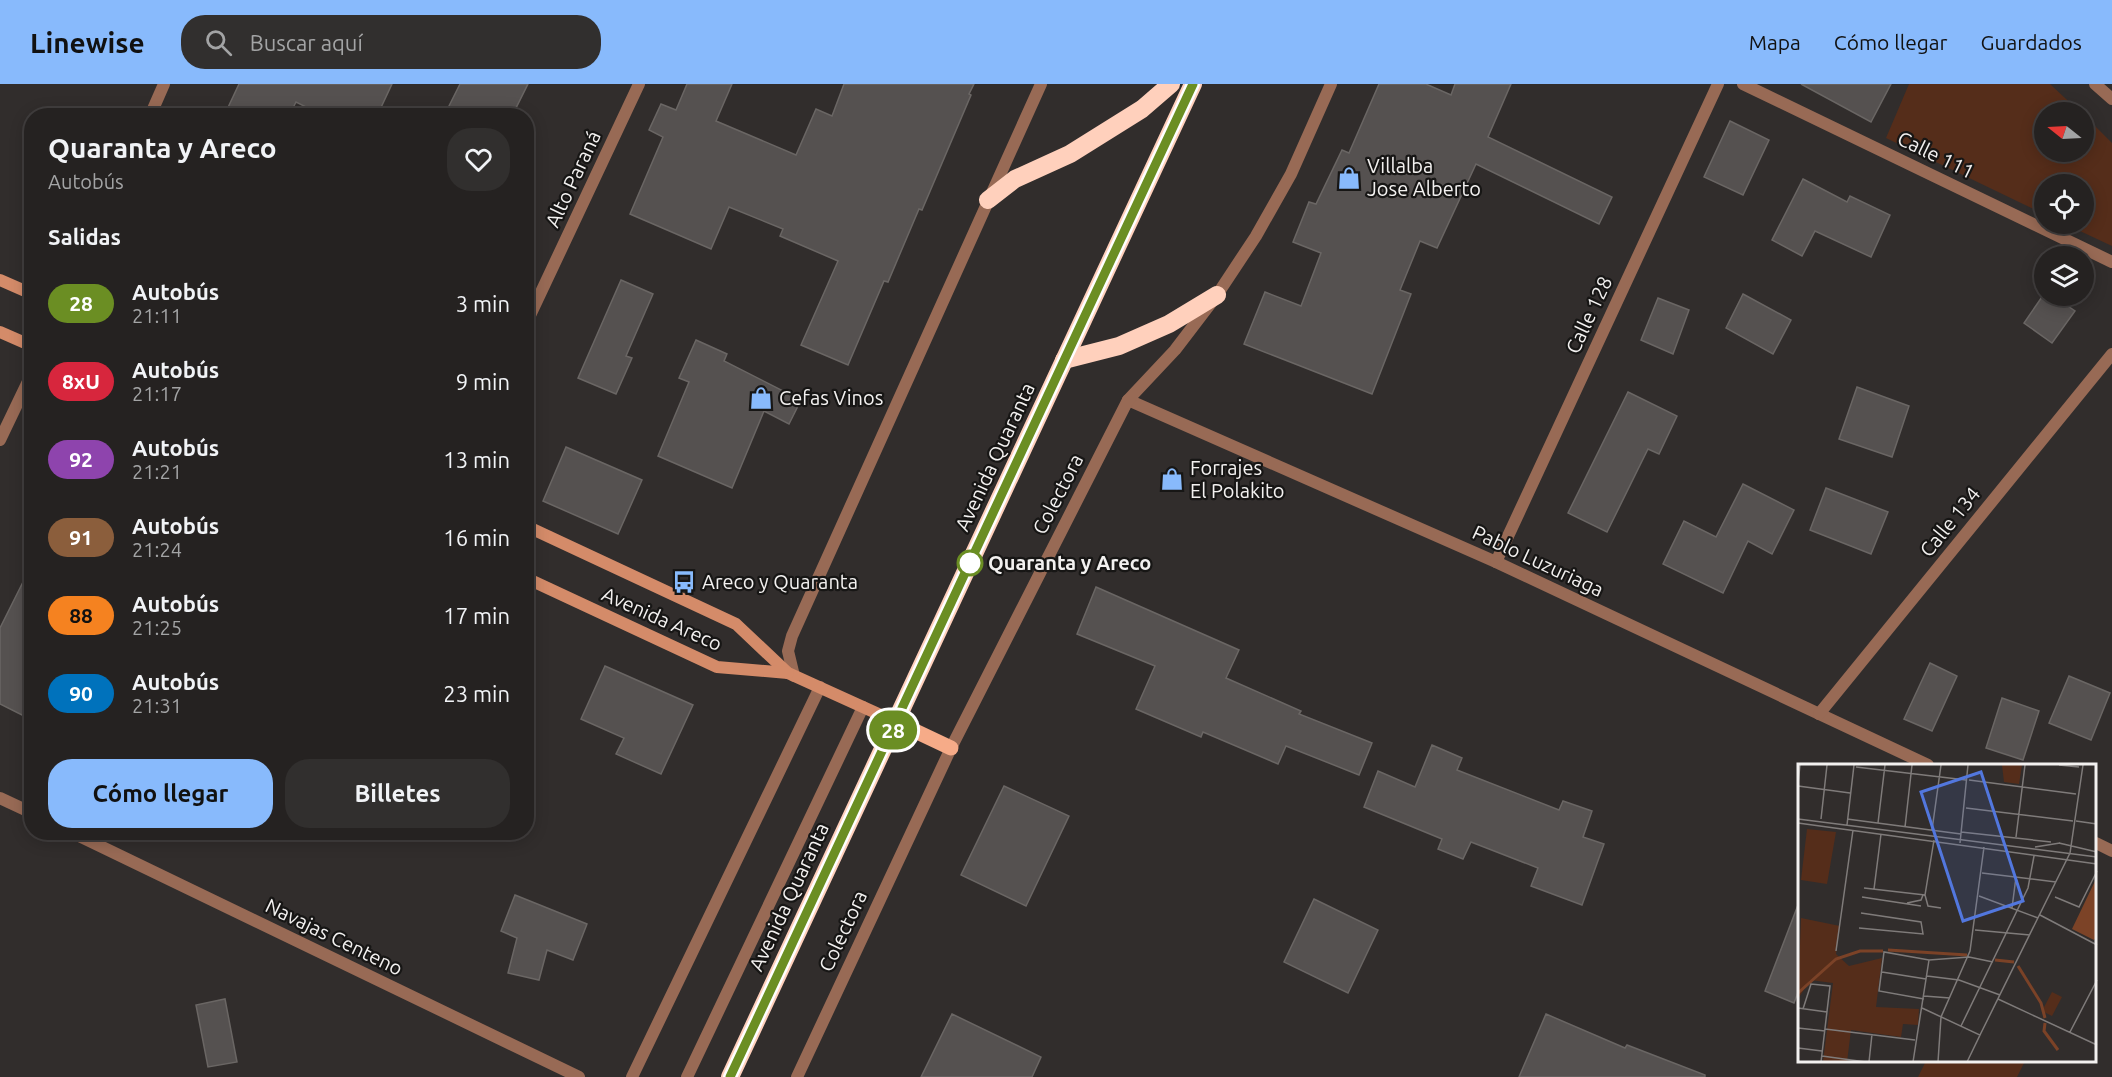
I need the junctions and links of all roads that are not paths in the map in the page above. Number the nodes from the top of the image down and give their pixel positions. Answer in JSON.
{"nodes":[{"id":1,"x":164,"y":84,"type":"edge"},
{"id":2,"x":639,"y":84,"type":"edge"},
{"id":3,"x":1041,"y":84,"type":"edge"},
{"id":4,"x":1171,"y":84,"type":"edge"},
{"id":5,"x":1193,"y":84,"type":"edge"},
{"id":6,"x":1330,"y":84,"type":"edge"},
{"id":7,"x":1718,"y":84,"type":"edge"},
{"id":8,"x":1743,"y":84,"type":"edge"},
{"id":9,"x":2095,"y":84,"type":"edge"},
{"id":10,"x":2112,"y":99,"type":"edge"},
{"id":11,"x":154,"y":108,"type":"edge"},
{"id":12,"x":988,"y":200,"type":"junction"},
{"id":13,"x":2112,"y":261,"type":"edge"},
{"id":14,"x":0,"y":280,"type":"edge"},
{"id":15,"x":24,"y":290,"type":"edge"},
{"id":16,"x":1217,"y":295,"type":"junction"},
{"id":17,"x":534,"y":307,"type":"edge"},
{"id":18,"x":0,"y":332,"type":"edge"},
{"id":19,"x":24,"y":342,"type":"edge"},
{"id":20,"x":2112,"y":354,"type":"edge"},
{"id":21,"x":1064,"y":360,"type":"junction"},
{"id":22,"x":24,"y":390,"type":"edge"},
{"id":23,"x":1128,"y":400,"type":"junction"},
{"id":24,"x":0,"y":440,"type":"edge"},
{"id":25,"x":534,"y":530,"type":"edge"},
{"id":26,"x":1496,"y":562,"type":"junction"},
{"id":27,"x":534,"y":582,"type":"edge"},
{"id":28,"x":791,"y":674,"type":"junction"},
{"id":29,"x":820,"y":687,"type":"junction"},
{"id":30,"x":862,"y":707,"type":"junction"},
{"id":31,"x":1819,"y":714,"type":"junction"},
{"id":32,"x":896,"y":722,"type":"junction"},
{"id":33,"x":951,"y":748,"type":"junction"},
{"id":34,"x":1926,"y":764,"type":"edge"},
{"id":35,"x":0,"y":798,"type":"edge"},
{"id":36,"x":24,"y":809,"type":"edge"},
{"id":37,"x":88,"y":840,"type":"edge"},
{"id":38,"x":2097,"y":844,"type":"edge"},
{"id":39,"x":2112,"y":851,"type":"edge"},
{"id":40,"x":579,"y":1077,"type":"edge"},
{"id":41,"x":632,"y":1077,"type":"edge"},
{"id":42,"x":687,"y":1077,"type":"edge"},
{"id":43,"x":730,"y":1077,"type":"edge"},
{"id":44,"x":797,"y":1077,"type":"edge"}],
"edges":[{"from":1,"to":11,"type":"street"},
{"from":2,"to":17,"type":"street","name":"Alto Paraná"},
{"from":3,"to":12,"type":"street"},
{"from":4,"to":12,"type":"highway"},
{"from":5,"to":21,"type":"highway","name":"Avenida Quaranta"},
{"from":6,"to":16,"type":"street","name":"Colectora"},
{"from":7,"to":26,"type":"street","name":"Calle 128"},
{"from":8,"to":13,"type":"street","name":"Calle 111"},
{"from":9,"to":10,"type":"street"},
{"from":12,"to":28,"type":"street"},
{"from":14,"to":15,"type":"main road"},
{"from":16,"to":21,"type":"highway"},
{"from":16,"to":23,"type":"street","name":"Colectora"},
{"from":18,"to":19,"type":"main road"},
{"from":20,"to":31,"type":"street","name":"Calle 134"},
{"from":21,"to":32,"type":"highway","name":"Avenida Quaranta"},
{"from":22,"to":24,"type":"street"},
{"from":23,"to":26,"type":"street","name":"Pablo Luzuriaga"},
{"from":23,"to":33,"type":"street","name":"Colectora"},
{"from":25,"to":28,"type":"main road","name":"Avenida Areco"},
{"from":26,"to":31,"type":"street","name":"Pablo Luzuriaga"},
{"from":27,"to":28,"type":"main road","name":"Avenida Areco"},
{"from":28,"to":29,"type":"main road","name":"Avenida Areco"},
{"from":29,"to":30,"type":"main road","name":"Avenida Areco"},
{"from":29,"to":41,"type":"street"},
{"from":30,"to":32,"type":"main road","name":"Avenida Areco"},
{"from":30,"to":42,"type":"street"},
{"from":31,"to":34,"type":"street","name":"Pablo Luzuriaga"},
{"from":32,"to":33,"type":"main road"},
{"from":32,"to":43,"type":"highway","name":"Avenida Quaranta"},
{"from":33,"to":44,"type":"street","name":"Colectora"},
{"from":35,"to":36,"type":"street"},
{"from":37,"to":40,"type":"street","name":"Navajas Centeno"},
{"from":38,"to":39,"type":"street"}]}
